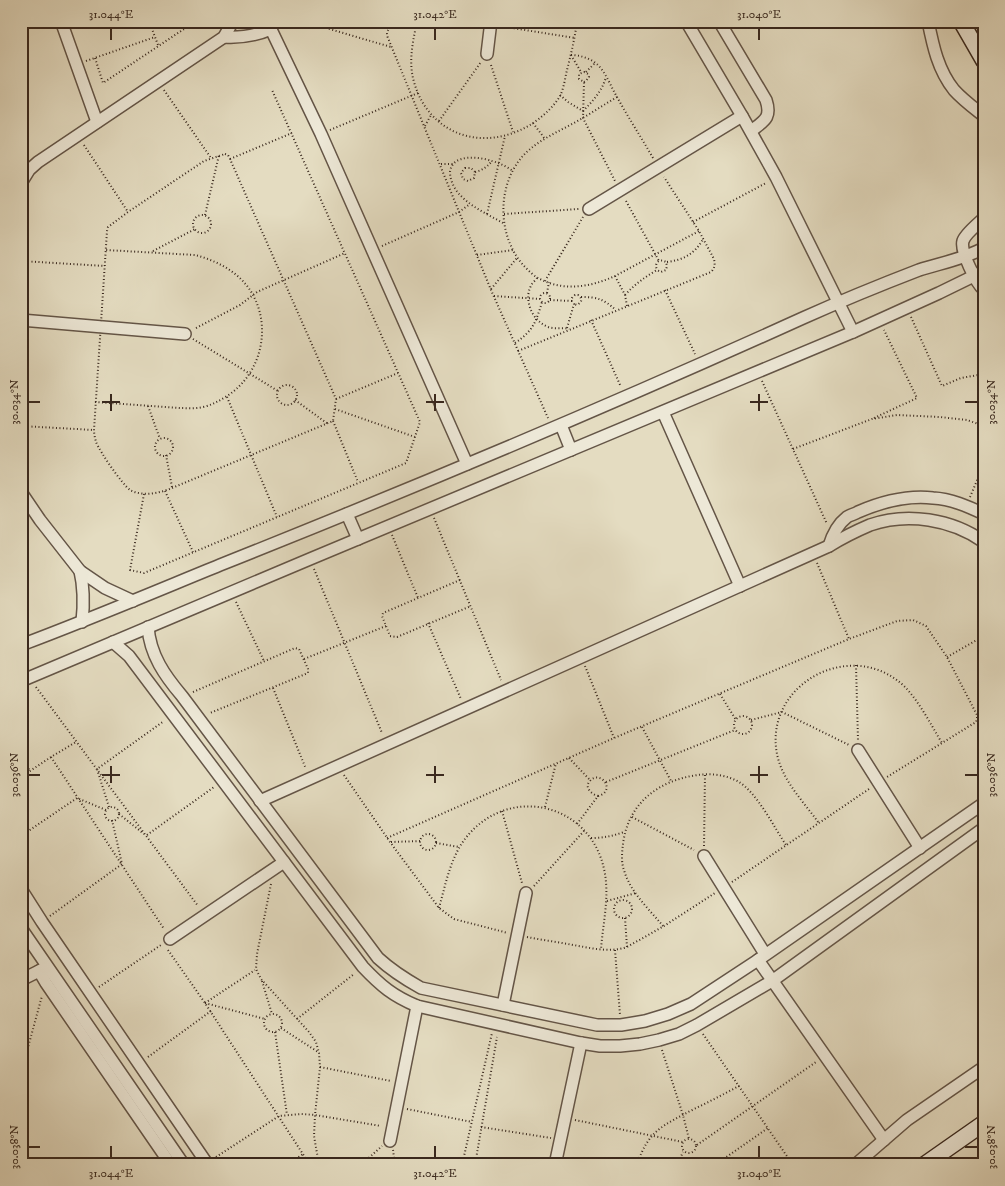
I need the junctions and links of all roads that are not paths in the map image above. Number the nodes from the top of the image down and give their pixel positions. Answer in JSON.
{"nodes":[{"id":1,"x":61,"y":21,"type":"edge"},
{"id":2,"x":233,"y":21,"type":"edge"},
{"id":3,"x":686,"y":21,"type":"edge"},
{"id":4,"x":719,"y":21,"type":"edge"},
{"id":5,"x":928,"y":21,"type":"edge"},
{"id":6,"x":961,"y":21,"type":"edge"},
{"id":7,"x":491,"y":23,"type":"edge"},
{"id":8,"x":269,"y":25,"type":"edge"},
{"id":9,"x":224,"y":37,"type":"junction"},
{"id":10,"x":487,"y":54,"type":"road end"},
{"id":11,"x":984,"y":61,"type":"edge"},
{"id":12,"x":742,"y":116,"type":"junction"},
{"id":13,"x":984,"y":116,"type":"edge"},
{"id":14,"x":96,"y":122,"type":"junction"},
{"id":15,"x":751,"y":131,"type":"junction"},
{"id":16,"x":21,"y":182,"type":"edge"},
{"id":17,"x":589,"y":209,"type":"road end"},
{"id":18,"x":984,"y":218,"type":"edge"},
{"id":19,"x":984,"y":248,"type":"edge"},
{"id":20,"x":965,"y":256,"type":"junction"},
{"id":21,"x":979,"y":273,"type":"edge"},
{"id":22,"x":984,"y":290,"type":"edge"},
{"id":23,"x":839,"y":302,"type":"junction"},
{"id":24,"x":21,"y":320,"type":"edge"},
{"id":25,"x":853,"y":332,"type":"junction"},
{"id":26,"x":185,"y":334,"type":"road end"},
{"id":27,"x":663,"y":412,"type":"junction"},
{"id":28,"x":557,"y":427,"type":"junction"},
{"id":29,"x":571,"y":450,"type":"junction"},
{"id":30,"x":467,"y":464,"type":"junction"},
{"id":31,"x":21,"y":492,"type":"edge"},
{"id":32,"x":347,"y":514,"type":"junction"},
{"id":33,"x":984,"y":514,"type":"edge"},
{"id":34,"x":358,"y":539,"type":"junction"},
{"id":35,"x":831,"y":541,"type":"junction"},
{"id":36,"x":984,"y":542,"type":"edge"},
{"id":37,"x":80,"y":571,"type":"junction"},
{"id":38,"x":740,"y":586,"type":"junction"},
{"id":39,"x":133,"y":601,"type":"junction"},
{"id":40,"x":82,"y":622,"type":"junction"},
{"id":41,"x":148,"y":627,"type":"junction"},
{"id":42,"x":113,"y":642,"type":"junction"},
{"id":43,"x":21,"y":646,"type":"edge"},
{"id":44,"x":25,"y":680,"type":"edge"},
{"id":45,"x":168,"y":680,"type":"junction"},
{"id":46,"x":154,"y":690,"type":"junction"},
{"id":47,"x":858,"y":750,"type":"road end"},
{"id":48,"x":260,"y":802,"type":"junction"},
{"id":49,"x":984,"y":803,"type":"edge"},
{"id":50,"x":960,"y":820,"type":"junction"},
{"id":51,"x":984,"y":828,"type":"edge"},
{"id":52,"x":971,"y":837,"type":"junction"},
{"id":53,"x":920,"y":848,"type":"junction"},
{"id":54,"x":704,"y":856,"type":"road end"},
{"id":55,"x":284,"y":862,"type":"junction"},
{"id":56,"x":21,"y":889,"type":"edge"},
{"id":57,"x":526,"y":894,"type":"road end"},
{"id":58,"x":21,"y":928,"type":"edge"},
{"id":59,"x":170,"y":939,"type":"road end"},
{"id":60,"x":761,"y":957,"type":"junction"},
{"id":61,"x":387,"y":967,"type":"junction"},
{"id":62,"x":43,"y":969,"type":"junction"},
{"id":63,"x":21,"y":980,"type":"edge"},
{"id":64,"x":772,"y":980,"type":"junction"},
{"id":65,"x":377,"y":982,"type":"junction"},
{"id":66,"x":503,"y":1005,"type":"junction"},
{"id":67,"x":417,"y":1006,"type":"junction"},
{"id":68,"x":581,"y":1043,"type":"junction"},
{"id":69,"x":984,"y":1067,"type":"edge"},
{"id":70,"x":984,"y":1123,"type":"edge"},
{"id":71,"x":391,"y":1136,"type":"road end"},
{"id":72,"x":884,"y":1140,"type":"junction"},
{"id":73,"x":208,"y":1164,"type":"edge"},
{"id":74,"x":171,"y":1165,"type":"edge"},
{"id":75,"x":184,"y":1165,"type":"edge"},
{"id":76,"x":555,"y":1165,"type":"edge"},
{"id":77,"x":855,"y":1165,"type":"edge"},
{"id":78,"x":924,"y":1165,"type":"edge"}],
"edges":[{"from":1,"to":14,"type":"street"},
{"from":2,"to":9,"type":"street"},
{"from":3,"to":12,"type":"street"},
{"from":4,"to":15,"type":"street"},
{"from":5,"to":13,"type":"street"},
{"from":6,"to":11,"type":"street"},
{"from":7,"to":10,"type":"street"},
{"from":8,"to":9,"type":"street"},
{"from":8,"to":30,"type":"street"},
{"from":9,"to":14,"type":"street"},
{"from":12,"to":15,"type":"street"},
{"from":12,"to":17,"type":"street"},
{"from":14,"to":16,"type":"street"},
{"from":15,"to":23,"type":"street"},
{"from":18,"to":20,"type":"street"},
{"from":19,"to":20,"type":"street"},
{"from":20,"to":21,"type":"street"},
{"from":20,"to":23,"type":"street"},
{"from":21,"to":22,"type":"street"},
{"from":21,"to":25,"type":"street"},
{"from":23,"to":25,"type":"street"},
{"from":23,"to":28,"type":"street"},
{"from":24,"to":26,"type":"street"},
{"from":25,"to":27,"type":"street"},
{"from":27,"to":29,"type":"street"},
{"from":27,"to":38,"type":"street"},
{"from":28,"to":29,"type":"street"},
{"from":28,"to":30,"type":"street"},
{"from":29,"to":34,"type":"street"},
{"from":30,"to":32,"type":"street"},
{"from":31,"to":37,"type":"street"},
{"from":32,"to":34,"type":"street"},
{"from":32,"to":39,"type":"street"},
{"from":33,"to":35,"type":"street"},
{"from":34,"to":41,"type":"street"},
{"from":35,"to":36,"type":"street"},
{"from":35,"to":38,"type":"street"},
{"from":37,"to":39,"type":"street"},
{"from":37,"to":40,"type":"street"},
{"from":38,"to":48,"type":"street"},
{"from":39,"to":40,"type":"street"},
{"from":40,"to":43,"type":"street"},
{"from":41,"to":42,"type":"street"},
{"from":41,"to":45,"type":"street"},
{"from":42,"to":44,"type":"street"},
{"from":42,"to":46,"type":"street"},
{"from":45,"to":46,"type":"street"},
{"from":45,"to":48,"type":"street"},
{"from":46,"to":55,"type":"street"},
{"from":47,"to":53,"type":"street"},
{"from":48,"to":61,"type":"street"},
{"from":49,"to":50,"type":"street"},
{"from":50,"to":52,"type":"street"},
{"from":50,"to":53,"type":"street"},
{"from":51,"to":52,"type":"street"},
{"from":52,"to":64,"type":"street"},
{"from":53,"to":60,"type":"street"},
{"from":54,"to":60,"type":"street"},
{"from":55,"to":59,"type":"street"},
{"from":55,"to":65,"type":"street"},
{"from":56,"to":73,"type":"street"},
{"from":57,"to":66,"type":"street"},
{"from":58,"to":62,"type":"street"},
{"from":60,"to":64,"type":"street"},
{"from":60,"to":66,"type":"street"},
{"from":61,"to":65,"type":"street"},
{"from":61,"to":66,"type":"street"},
{"from":62,"to":63,"type":"street"},
{"from":62,"to":74,"type":"street"},
{"from":62,"to":75,"type":"street"},
{"from":64,"to":68,"type":"street"},
{"from":64,"to":72,"type":"street"},
{"from":65,"to":67,"type":"street"},
{"from":67,"to":68,"type":"street"},
{"from":67,"to":71,"type":"street"},
{"from":68,"to":76,"type":"street"},
{"from":69,"to":72,"type":"street"},
{"from":70,"to":78,"type":"street"},
{"from":72,"to":77,"type":"street"}]}
